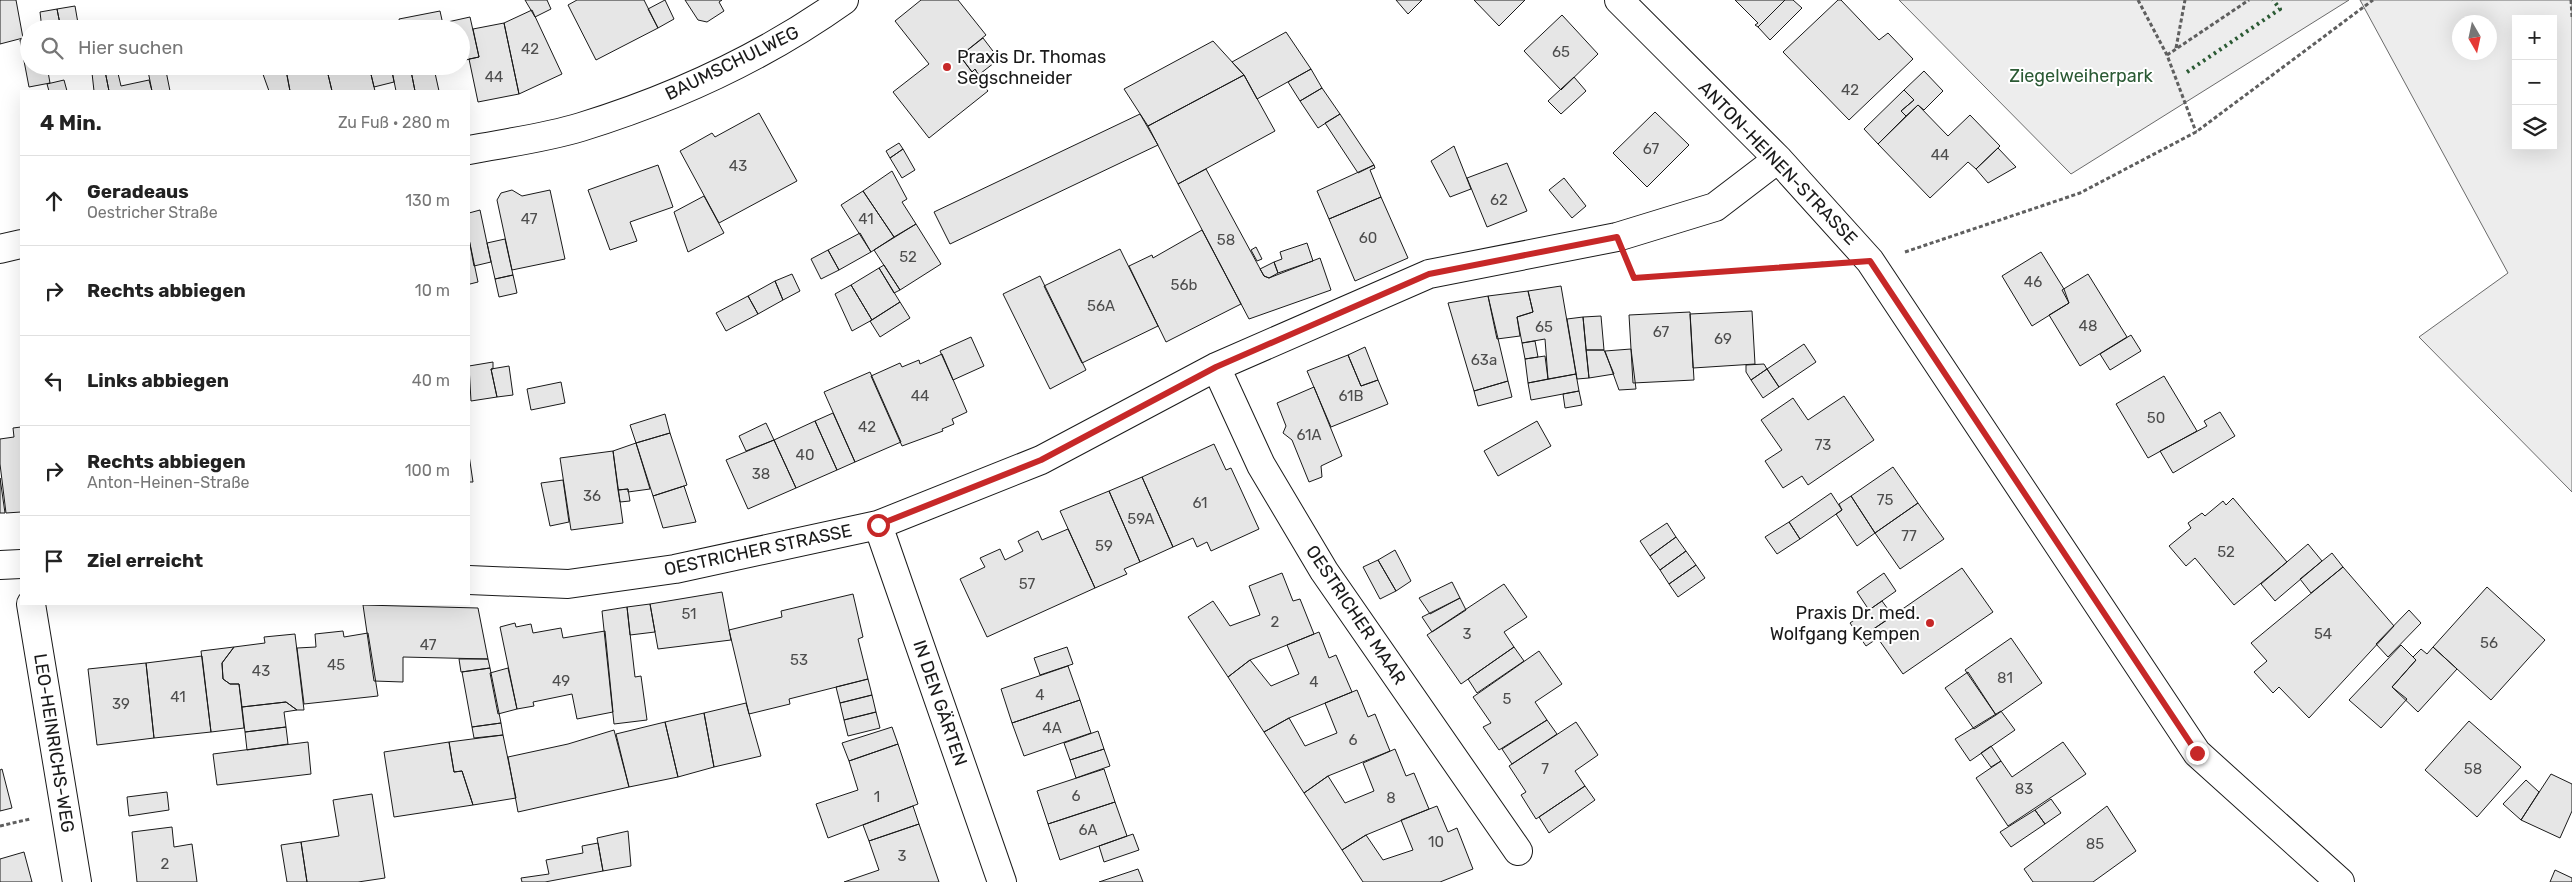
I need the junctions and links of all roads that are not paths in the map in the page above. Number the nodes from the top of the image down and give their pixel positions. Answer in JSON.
{"nodes":[{"id":1,"x":844,"y":0,"type":"edge"},
{"id":2,"x":1619,"y":0,"type":"edge"},
{"id":3,"x":470,"y":150,"type":"edge"},
{"id":4,"x":1778,"y":159,"type":"junction"},
{"id":5,"x":20,"y":244,"type":"edge"},
{"id":6,"x":0,"y":249,"type":"edge"},
{"id":7,"x":1216,"y":367,"type":"junction"},
{"id":8,"x":878,"y":525,"type":"junction"},
{"id":9,"x":20,"y":564,"type":"edge"},
{"id":10,"x":0,"y":565,"type":"edge"},
{"id":11,"x":470,"y":580,"type":"edge"},
{"id":12,"x":31,"y":605,"type":"edge"},
{"id":13,"x":1518,"y":851,"type":"dead end"},
{"id":14,"x":77,"y":882,"type":"edge"},
{"id":15,"x":1002,"y":882,"type":"edge"},
{"id":16,"x":2340,"y":882,"type":"edge"}],
"edges":[{"from":1,"to":3,"type":"street","name":"BAUMSCHULWEG"},
{"from":2,"to":4,"type":"street","name":"ANTON-HEINEN-STRASSE"},
{"from":4,"to":7,"type":"street","name":"OESTRICHER STRASSE"},
{"from":4,"to":16,"type":"street","name":"ANTON-HEINEN-STRASSE"},
{"from":5,"to":6,"type":"street"},
{"from":7,"to":8,"type":"street","name":"OESTRICHER STRASSE"},
{"from":7,"to":13,"type":"street","name":"OESTRICHER MAAR"},
{"from":8,"to":11,"type":"street","name":"OESTRICHER STRASSE"},
{"from":8,"to":15,"type":"street","name":"IN DEN GÄRTEN"},
{"from":9,"to":10,"type":"street"},
{"from":12,"to":14,"type":"street","name":"LEO-HEINRICHS-WEG"}]}
